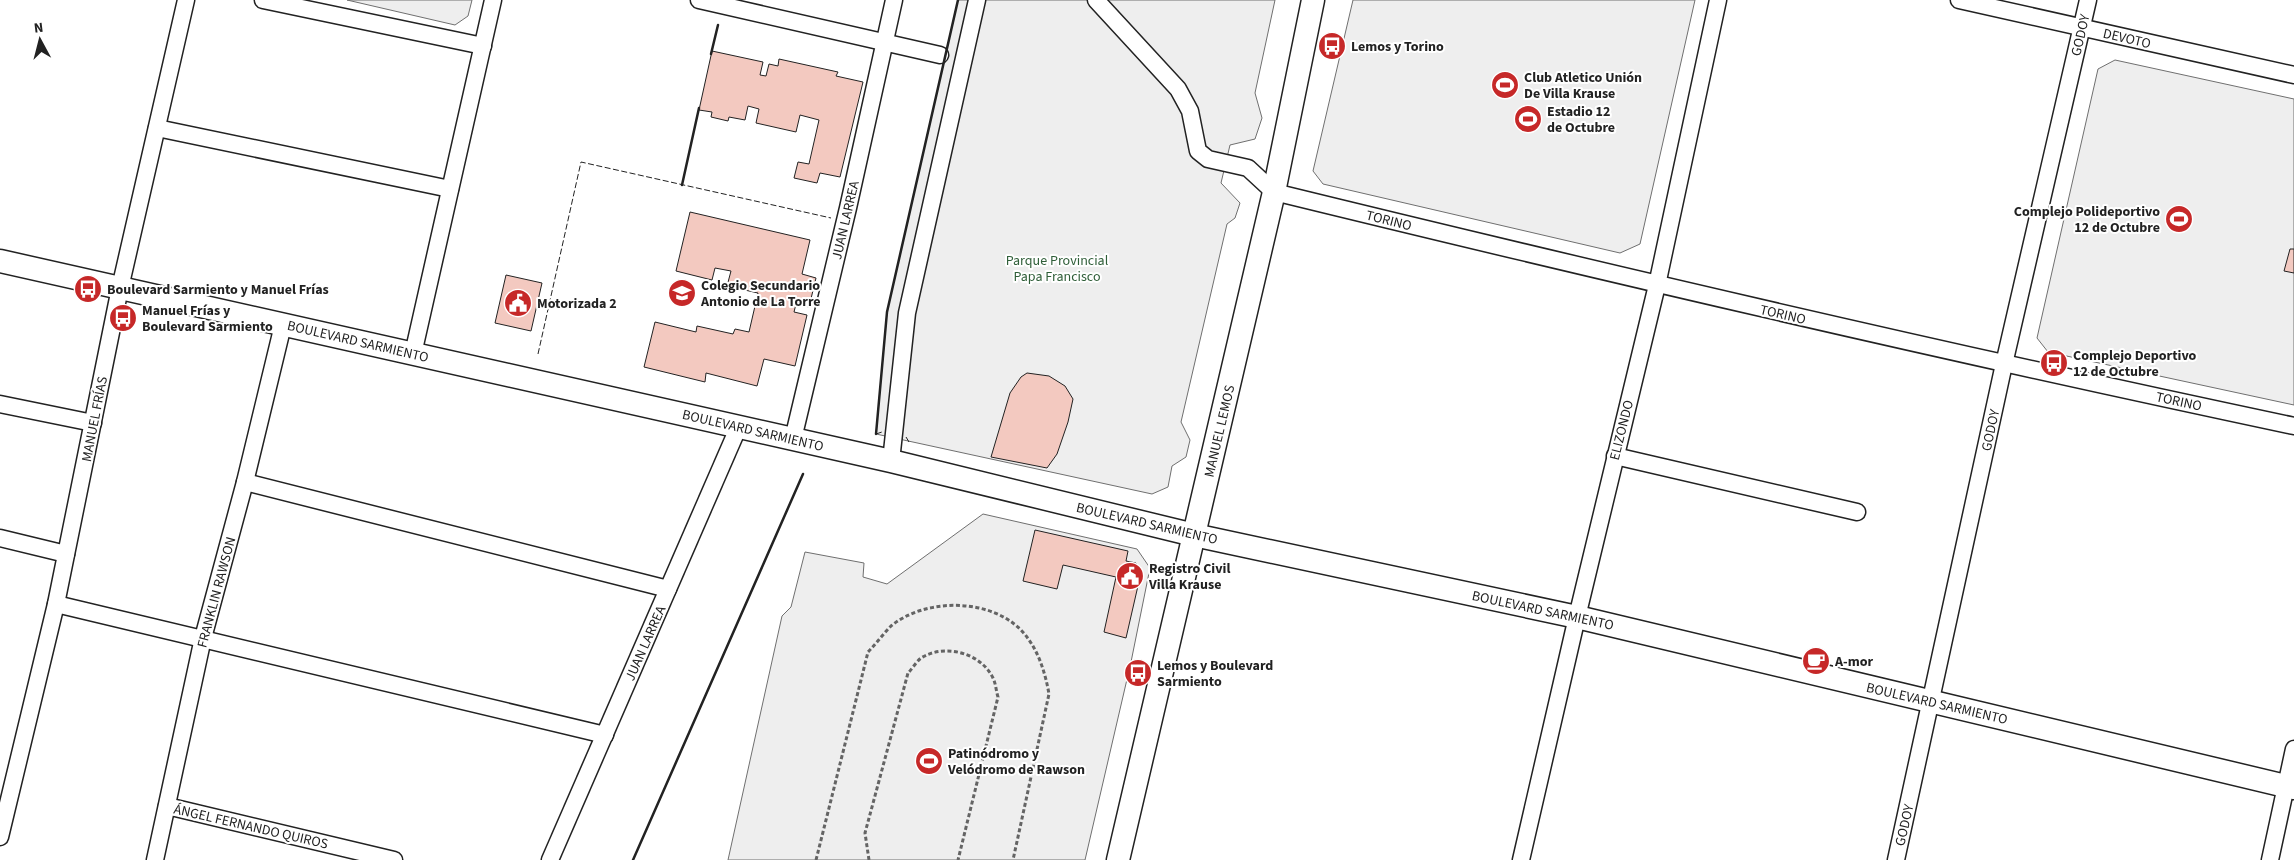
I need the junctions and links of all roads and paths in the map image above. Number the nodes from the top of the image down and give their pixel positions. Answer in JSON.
{"nodes":[{"id":1,"x":186,"y":0,"type":"edge"},
{"id":2,"x":263,"y":0,"type":"edge"},
{"id":3,"x":493,"y":0,"type":"edge"},
{"id":4,"x":699,"y":0,"type":"edge"},
{"id":5,"x":894,"y":0,"type":"edge"},
{"id":6,"x":977,"y":0,"type":"edge"},
{"id":7,"x":1096,"y":0,"type":"edge"},
{"id":8,"x":1313,"y":0,"type":"edge"},
{"id":9,"x":1718,"y":0,"type":"edge"},
{"id":10,"x":1960,"y":0,"type":"edge"},
{"id":11,"x":2088,"y":0,"type":"edge"},
{"id":12,"x":741,"y":5,"type":"edge"},
{"id":13,"x":2081,"y":28,"type":"junction"},
{"id":14,"x":885,"y":42,"type":"junction"},
{"id":15,"x":483,"y":46,"type":"junction"},
{"id":16,"x":940,"y":54,"type":"dead end"},
{"id":17,"x":2294,"y":75,"type":"edge"},
{"id":18,"x":157,"y":128,"type":"junction"},
{"id":19,"x":450,"y":189,"type":"junction"},
{"id":20,"x":1274,"y":192,"type":"junction"},
{"id":21,"x":0,"y":261,"type":"edge"},
{"id":22,"x":1656,"y":285,"type":"junction"},
{"id":23,"x":120,"y":288,"type":"junction"},
{"id":24,"x":283,"y":325,"type":"junction"},
{"id":25,"x":413,"y":354,"type":"junction"},
{"id":26,"x":2004,"y":364,"type":"junction"},
{"id":27,"x":0,"y":404,"type":"edge"},
{"id":28,"x":93,"y":423,"type":"junction"},
{"id":29,"x":739,"y":426,"type":"junction"},
{"id":30,"x":2294,"y":426,"type":"edge"},
{"id":31,"x":792,"y":438,"type":"junction"},
{"id":32,"x":1615,"y":456,"type":"junction"},
{"id":33,"x":891,"y":460,"type":"junction"},
{"id":34,"x":245,"y":482,"type":"junction"},
{"id":35,"x":1856,"y":512,"type":"dead end"},
{"id":36,"x":1194,"y":535,"type":"junction"},
{"id":37,"x":0,"y":538,"type":"edge"},
{"id":38,"x":66,"y":554,"type":"junction"},
{"id":39,"x":668,"y":590,"type":"junction"},
{"id":40,"x":56,"y":604,"type":"junction"},
{"id":41,"x":1577,"y":617,"type":"junction"},
{"id":42,"x":203,"y":638,"type":"junction"},
{"id":43,"x":1931,"y":702,"type":"junction"},
{"id":44,"x":605,"y":735,"type":"junction"},
{"id":45,"x":2294,"y":749,"type":"edge"},
{"id":46,"x":2290,"y":788,"type":"edge"},
{"id":47,"x":167,"y":806,"type":"junction"},
{"id":48,"x":0,"y":837,"type":"edge"},
{"id":49,"x":154,"y":860,"type":"edge"},
{"id":50,"x":394,"y":860,"type":"edge"},
{"id":51,"x":550,"y":860,"type":"edge"},
{"id":52,"x":816,"y":860,"type":"edge"},
{"id":53,"x":869,"y":860,"type":"edge"},
{"id":54,"x":958,"y":860,"type":"edge"},
{"id":55,"x":1013,"y":860,"type":"edge"},
{"id":56,"x":1118,"y":860,"type":"edge"},
{"id":57,"x":1521,"y":860,"type":"edge"},
{"id":58,"x":1896,"y":860,"type":"edge"},
{"id":59,"x":2270,"y":860,"type":"edge"}],
"edges":[{"from":1,"to":18,"type":"street","name":"MANUEL FRÍAS"},
{"from":2,"to":15,"type":"street"},
{"from":3,"to":15,"type":"street"},
{"from":4,"to":12,"type":"street"},
{"from":5,"to":14,"type":"street","name":"JUAN LARREA"},
{"from":6,"to":33,"type":"street"},
{"from":7,"to":20,"type":"street"},
{"from":8,"to":20,"type":"street","name":"MANUEL LEMOS"},
{"from":9,"to":22,"type":"street","name":"ELIZONDO"},
{"from":10,"to":13,"type":"street","name":"DEVOTO"},
{"from":11,"to":13,"type":"street","name":"GODOY"},
{"from":12,"to":14,"type":"street"},
{"from":13,"to":17,"type":"street","name":"DEVOTO"},
{"from":13,"to":26,"type":"street","name":"GODOY"},
{"from":14,"to":16,"type":"street"},
{"from":14,"to":31,"type":"street","name":"JUAN LARREA"},
{"from":15,"to":19,"type":"street"},
{"from":18,"to":19,"type":"street"},
{"from":18,"to":23,"type":"street","name":"MANUEL FRÍAS"},
{"from":19,"to":25,"type":"street"},
{"from":20,"to":22,"type":"street","name":"TORINO"},
{"from":20,"to":36,"type":"street","name":"MANUEL LEMOS"},
{"from":21,"to":23,"type":"street","name":"BOULEVARD SARMIENTO"},
{"from":22,"to":26,"type":"street","name":"TORINO"},
{"from":22,"to":32,"type":"street","name":"ELIZONDO"},
{"from":23,"to":24,"type":"street","name":"BOULEVARD SARMIENTO"},
{"from":23,"to":28,"type":"street","name":"MANUEL FRÍAS"},
{"from":24,"to":25,"type":"street","name":"BOULEVARD SARMIENTO"},
{"from":24,"to":34,"type":"street","name":"FRANKLIN RAWSON"},
{"from":25,"to":29,"type":"street","name":"BOULEVARD SARMIENTO"},
{"from":26,"to":30,"type":"street","name":"TORINO"},
{"from":26,"to":43,"type":"street","name":"GODOY"},
{"from":27,"to":28,"type":"street"},
{"from":28,"to":38,"type":"street","name":"MANUEL FRÍAS"},
{"from":29,"to":31,"type":"street","name":"BOULEVARD SARMIENTO"},
{"from":29,"to":39,"type":"street","name":"JUAN LARREA"},
{"from":31,"to":33,"type":"street","name":"BOULEVARD SARMIENTO"},
{"from":32,"to":35,"type":"street"},
{"from":32,"to":41,"type":"street","name":"ELIZONDO"},
{"from":33,"to":36,"type":"street","name":"BOULEVARD SARMIENTO"},
{"from":34,"to":39,"type":"street"},
{"from":34,"to":42,"type":"street","name":"FRANKLIN RAWSON"},
{"from":36,"to":41,"type":"street","name":"BOULEVARD SARMIENTO"},
{"from":36,"to":56,"type":"street","name":"MANUEL LEMOS"},
{"from":37,"to":38,"type":"street"},
{"from":38,"to":40,"type":"street","name":"MANUEL FRÍAS"},
{"from":39,"to":44,"type":"street","name":"JUAN LARREA"},
{"from":40,"to":42,"type":"street"},
{"from":40,"to":48,"type":"street","name":"MANUEL FRÍAS"},
{"from":41,"to":43,"type":"street","name":"BOULEVARD SARMIENTO"},
{"from":41,"to":57,"type":"street","name":"ELIZONDO"},
{"from":42,"to":44,"type":"street"},
{"from":42,"to":47,"type":"street","name":"FRANKLIN RAWSON"},
{"from":43,"to":46,"type":"street","name":"BOULEVARD SARMIENTO"},
{"from":43,"to":58,"type":"street","name":"GODOY"},
{"from":44,"to":51,"type":"street","name":"JUAN LARREA"},
{"from":45,"to":46,"type":"street"},
{"from":46,"to":59,"type":"street"},
{"from":47,"to":49,"type":"street","name":"FRANKLIN RAWSON"},
{"from":47,"to":50,"type":"street","name":"ÁNGEL FERNANDO QUIROS"},
{"from":52,"to":55,"type":"path"},
{"from":53,"to":54,"type":"path"}]}
